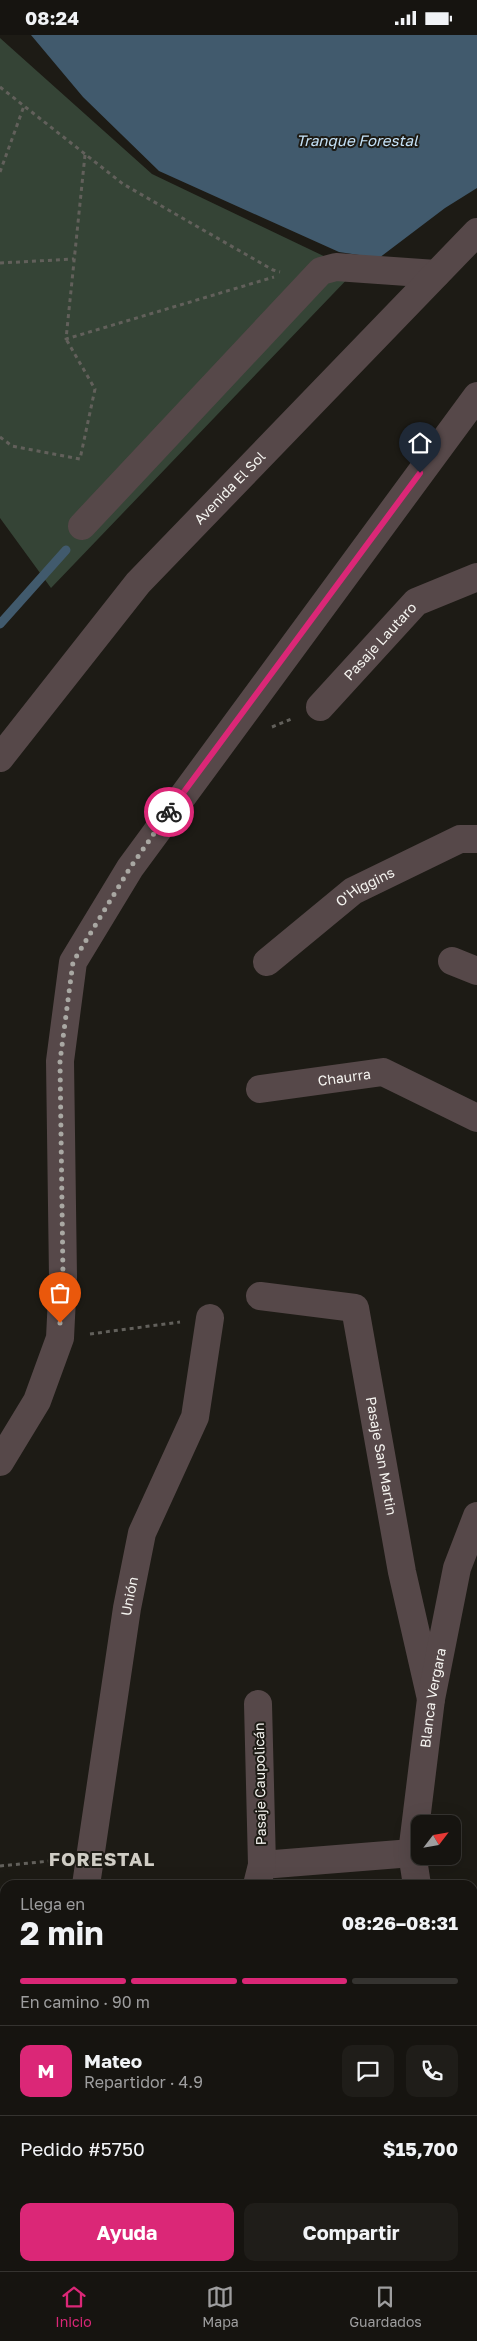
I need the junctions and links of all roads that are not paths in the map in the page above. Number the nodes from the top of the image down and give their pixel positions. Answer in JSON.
{"nodes":[{"id":1,"x":477,"y":232,"type":"edge"},
{"id":2,"x":436,"y":274,"type":"junction"},
{"id":3,"x":477,"y":396,"type":"edge"},
{"id":4,"x":82,"y":526,"type":"dead end"},
{"id":5,"x":477,"y":577,"type":"edge"},
{"id":6,"x":320,"y":707,"type":"dead end"},
{"id":7,"x":0,"y":758,"type":"edge"},
{"id":8,"x":477,"y":839,"type":"edge"},
{"id":9,"x":452,"y":961,"type":"dead end"},
{"id":10,"x":267,"y":962,"type":"dead end"},
{"id":11,"x":477,"y":971,"type":"edge"},
{"id":12,"x":260,"y":1089,"type":"dead end"},
{"id":13,"x":477,"y":1118,"type":"edge"},
{"id":14,"x":260,"y":1296,"type":"dead end"},
{"id":15,"x":210,"y":1318,"type":"road end"},
{"id":16,"x":0,"y":1462,"type":"edge"},
{"id":17,"x":477,"y":1516,"type":"edge"},
{"id":18,"x":431,"y":1699,"type":"junction"},
{"id":19,"x":258,"y":1704,"type":"dead end"},
{"id":20,"x":417,"y":1815,"type":"edge"},
{"id":21,"x":411,"y":1853,"type":"edge"},
{"id":22,"x":414,"y":1865,"type":"edge"},
{"id":23,"x":260,"y":1875,"type":"edge"},
{"id":24,"x":87,"y":1880,"type":"edge"},
{"id":25,"x":416,"y":1880,"type":"edge"}],
"edges":[{"from":1,"to":2,"type":"street","name":"Avenida El Sol"},
{"from":2,"to":4,"type":"street"},
{"from":2,"to":7,"type":"street","name":"Avenida El Sol"},
{"from":3,"to":16,"type":"street"},
{"from":5,"to":6,"type":"street","name":"Pasaje Lautaro"},
{"from":8,"to":10,"type":"street","name":"O'Higgins"},
{"from":9,"to":11,"type":"street"},
{"from":12,"to":13,"type":"street","name":"Chaurra"},
{"from":14,"to":18,"type":"street","name":"Pasaje San Martin"},
{"from":15,"to":24,"type":"street","name":"Unión"},
{"from":17,"to":18,"type":"street","name":"Blanca Vergara"},
{"from":18,"to":20,"type":"street","name":"Blanca Vergara"},
{"from":19,"to":23,"type":"street","name":"Pasaje Caupolicán"},
{"from":21,"to":23,"type":"street","name":"Pasaje Caupolicán"},
{"from":22,"to":25,"type":"street","name":"Blanca Vergara"}]}
